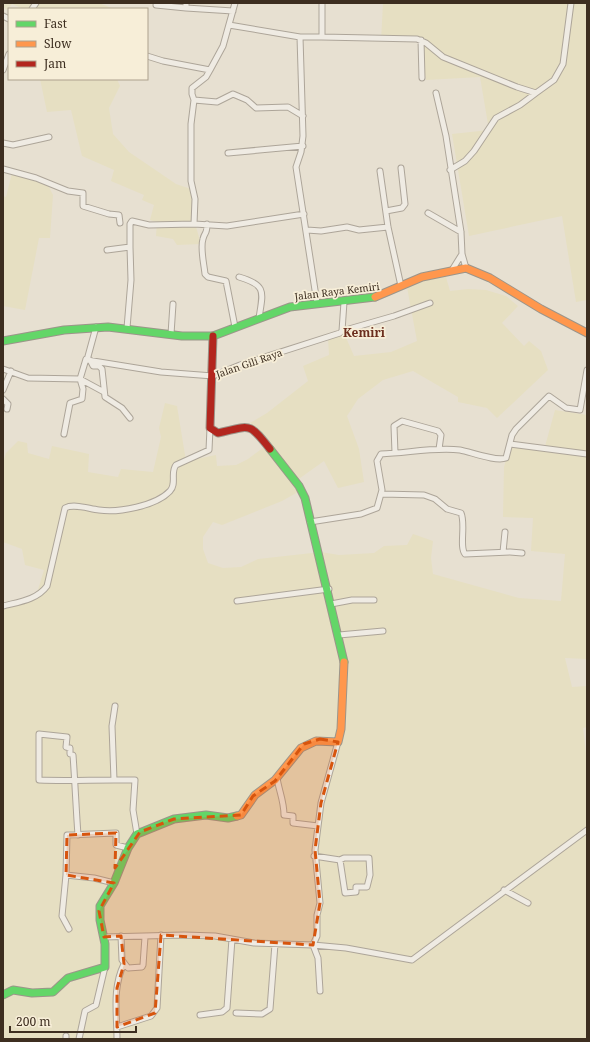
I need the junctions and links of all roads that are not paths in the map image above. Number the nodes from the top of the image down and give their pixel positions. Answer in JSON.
{"nodes":[{"id":1,"x":235,"y":3,"type":"edge"},
{"id":2,"x":322,"y":3,"type":"edge"},
{"id":3,"x":571,"y":3,"type":"edge"},
{"id":4,"x":156,"y":5,"type":"dead end"},
{"id":5,"x":186,"y":6,"type":"edge"},
{"id":6,"x":233,"y":11,"type":"junction"},
{"id":7,"x":228,"y":25,"type":"junction"},
{"id":8,"x":300,"y":37,"type":"junction"},
{"id":9,"x":322,"y":37,"type":"junction"},
{"id":10,"x":421,"y":40,"type":"junction"},
{"id":11,"x":148,"y":56,"type":"edge"},
{"id":12,"x":8,"y":57,"type":"edge"},
{"id":13,"x":3,"y":70,"type":"edge"},
{"id":14,"x":210,"y":70,"type":"junction"},
{"id":15,"x":422,"y":78,"type":"dead end"},
{"id":16,"x":436,"y":93,"type":"dead end"},
{"id":17,"x":536,"y":93,"type":"junction"},
{"id":18,"x":194,"y":100,"type":"junction"},
{"id":19,"x":303,"y":116,"type":"junction"},
{"id":20,"x":49,"y":137,"type":"dead end"},
{"id":21,"x":3,"y":143,"type":"edge"},
{"id":22,"x":303,"y":146,"type":"junction"},
{"id":23,"x":228,"y":153,"type":"dead end"},
{"id":24,"x":401,"y":168,"type":"dead end"},
{"id":25,"x":3,"y":169,"type":"edge"},
{"id":26,"x":450,"y":170,"type":"junction"},
{"id":27,"x":380,"y":171,"type":"dead end"},
{"id":28,"x":386,"y":212,"type":"junction"},
{"id":29,"x":428,"y":213,"type":"dead end"},
{"id":30,"x":304,"y":214,"type":"junction"},
{"id":31,"x":120,"y":223,"type":"dead end"},
{"id":32,"x":194,"y":224,"type":"junction"},
{"id":33,"x":207,"y":224,"type":"junction"},
{"id":34,"x":388,"y":227,"type":"junction"},
{"id":35,"x":307,"y":230,"type":"junction"},
{"id":36,"x":461,"y":232,"type":"junction"},
{"id":37,"x":130,"y":247,"type":"junction"},
{"id":38,"x":106,"y":250,"type":"dead end"},
{"id":39,"x":462,"y":254,"type":"junction"},
{"id":40,"x":466,"y":268,"type":"junction"},
{"id":41,"x":452,"y":270,"type":"junction"},
{"id":42,"x":239,"y":277,"type":"dead end"},
{"id":43,"x":401,"y":286,"type":"junction"},
{"id":44,"x":344,"y":302,"type":"junction"},
{"id":45,"x":317,"y":303,"type":"junction"},
{"id":46,"x":430,"y":303,"type":"dead end"},
{"id":47,"x":173,"y":304,"type":"dead end"},
{"id":48,"x":259,"y":318,"type":"junction"},
{"id":49,"x":96,"y":327,"type":"junction"},
{"id":50,"x":235,"y":327,"type":"junction"},
{"id":51,"x":126,"y":328,"type":"junction"},
{"id":52,"x":342,"y":331,"type":"junction"},
{"id":53,"x":587,"y":333,"type":"edge"},
{"id":54,"x":171,"y":334,"type":"junction"},
{"id":55,"x":213,"y":336,"type":"junction"},
{"id":56,"x":3,"y":341,"type":"edge"},
{"id":57,"x":88,"y":360,"type":"junction"},
{"id":58,"x":3,"y":368,"type":"edge"},
{"id":59,"x":587,"y":370,"type":"edge"},
{"id":60,"x":11,"y":371,"type":"junction"},
{"id":61,"x":213,"y":376,"type":"junction"},
{"id":62,"x":80,"y":379,"type":"junction"},
{"id":63,"x":3,"y":390,"type":"edge"},
{"id":64,"x":104,"y":392,"type":"junction"},
{"id":65,"x":3,"y":399,"type":"edge"},
{"id":66,"x":7,"y":409,"type":"dead end"},
{"id":67,"x":130,"y":418,"type":"dead end"},
{"id":68,"x":210,"y":428,"type":"junction"},
{"id":69,"x":64,"y":434,"type":"dead end"},
{"id":70,"x":510,"y":444,"type":"junction"},
{"id":71,"x":439,"y":448,"type":"junction"},
{"id":72,"x":395,"y":453,"type":"junction"},
{"id":73,"x":587,"y":454,"type":"edge"},
{"id":74,"x":382,"y":494,"type":"junction"},
{"id":75,"x":310,"y":522,"type":"junction"},
{"id":76,"x":505,"y":532,"type":"dead end"},
{"id":77,"x":503,"y":552,"type":"junction"},
{"id":78,"x":522,"y":553,"type":"dead end"},
{"id":79,"x":329,"y":589,"type":"junction"},
{"id":80,"x":374,"y":600,"type":"dead end"},
{"id":81,"x":237,"y":601,"type":"dead end"},
{"id":82,"x":331,"y":604,"type":"junction"},
{"id":83,"x":3,"y":606,"type":"edge"},
{"id":84,"x":383,"y":631,"type":"dead end"},
{"id":85,"x":339,"y":634,"type":"junction"},
{"id":86,"x":115,"y":706,"type":"dead end"},
{"id":87,"x":338,"y":742,"type":"junction"},
{"id":88,"x":277,"y":778,"type":"junction"},
{"id":89,"x":75,"y":780,"type":"junction"},
{"id":90,"x":114,"y":780,"type":"junction"},
{"id":91,"x":318,"y":826,"type":"junction"},
{"id":92,"x":587,"y":830,"type":"edge"},
{"id":93,"x":137,"y":834,"type":"junction"},
{"id":94,"x":78,"y":835,"type":"junction"},
{"id":95,"x":128,"y":848,"type":"junction"},
{"id":96,"x":314,"y":856,"type":"junction"},
{"id":97,"x":340,"y":860,"type":"junction"},
{"id":98,"x":66,"y":875,"type":"junction"},
{"id":99,"x":114,"y":883,"type":"junction"},
{"id":100,"x":504,"y":890,"type":"junction"},
{"id":101,"x":528,"y":903,"type":"dead end"},
{"id":102,"x":69,"y":928,"type":"dead end"},
{"id":103,"x":161,"y":934,"type":"junction"},
{"id":104,"x":121,"y":936,"type":"junction"},
{"id":105,"x":145,"y":937,"type":"junction"},
{"id":106,"x":104,"y":938,"type":"junction"},
{"id":107,"x":232,"y":939,"type":"junction"},
{"id":108,"x":275,"y":944,"type":"junction"},
{"id":109,"x":313,"y":945,"type":"junction"},
{"id":110,"x":124,"y":964,"type":"junction"},
{"id":111,"x":105,"y":967,"type":"junction"},
{"id":112,"x":320,"y":991,"type":"dead end"},
{"id":113,"x":3,"y":995,"type":"edge"},
{"id":114,"x":236,"y":1013,"type":"dead end"},
{"id":115,"x":200,"y":1015,"type":"dead end"},
{"id":116,"x":117,"y":1027,"type":"junction"},
{"id":117,"x":79,"y":1039,"type":"edge"},
{"id":118,"x":116,"y":1039,"type":"edge"}],
"edges":[{"from":1,"to":6,"type":"street"},
{"from":2,"to":9,"type":"street"},
{"from":3,"to":17,"type":"street"},
{"from":4,"to":5,"type":"street"},
{"from":5,"to":6,"type":"street"},
{"from":6,"to":7,"type":"street"},
{"from":7,"to":8,"type":"street"},
{"from":7,"to":14,"type":"street"},
{"from":8,"to":9,"type":"street"},
{"from":8,"to":19,"type":"street"},
{"from":9,"to":10,"type":"street"},
{"from":10,"to":15,"type":"street"},
{"from":10,"to":17,"type":"street"},
{"from":11,"to":14,"type":"street"},
{"from":12,"to":13,"type":"street"},
{"from":14,"to":18,"type":"street"},
{"from":16,"to":26,"type":"street"},
{"from":17,"to":26,"type":"street"},
{"from":18,"to":19,"type":"street"},
{"from":18,"to":32,"type":"street"},
{"from":19,"to":22,"type":"street"},
{"from":20,"to":21,"type":"street"},
{"from":22,"to":23,"type":"street"},
{"from":22,"to":30,"type":"street"},
{"from":24,"to":28,"type":"street"},
{"from":25,"to":31,"type":"street"},
{"from":26,"to":36,"type":"street"},
{"from":27,"to":28,"type":"street"},
{"from":28,"to":34,"type":"street"},
{"from":29,"to":36,"type":"street"},
{"from":30,"to":33,"type":"street"},
{"from":30,"to":35,"type":"street"},
{"from":32,"to":33,"type":"street"},
{"from":32,"to":37,"type":"street"},
{"from":33,"to":50,"type":"street"},
{"from":34,"to":35,"type":"street"},
{"from":34,"to":43,"type":"street"},
{"from":35,"to":45,"type":"street"},
{"from":36,"to":39,"type":"street"},
{"from":37,"to":38,"type":"street"},
{"from":37,"to":51,"type":"street"},
{"from":39,"to":40,"type":"street"},
{"from":39,"to":41,"type":"street"},
{"from":40,"to":41,"type":"street","name":"Jalan Raya Kemiri"},
{"from":40,"to":53,"type":"street","name":"Jalan Raya Kemiri"},
{"from":41,"to":43,"type":"street","name":"Jalan Raya Kemiri"},
{"from":42,"to":48,"type":"street"},
{"from":43,"to":44,"type":"street","name":"Jalan Raya Kemiri"},
{"from":44,"to":45,"type":"street","name":"Jalan Raya Kemiri"},
{"from":44,"to":52,"type":"street"},
{"from":45,"to":48,"type":"street","name":"Jalan Raya Kemiri"},
{"from":46,"to":52,"type":"street","name":"Jalan Gili Raya"},
{"from":47,"to":54,"type":"street"},
{"from":48,"to":50,"type":"street","name":"Jalan Raya Kemiri"},
{"from":49,"to":51,"type":"street","name":"Jalan Raya Kemiri"},
{"from":49,"to":56,"type":"street","name":"Jalan Raya Kemiri"},
{"from":49,"to":57,"type":"street"},
{"from":50,"to":55,"type":"street","name":"Jalan Raya Kemiri"},
{"from":51,"to":54,"type":"street","name":"Jalan Raya Kemiri"},
{"from":52,"to":61,"type":"street","name":"Jalan Gili Raya"},
{"from":54,"to":55,"type":"street","name":"Jalan Raya Kemiri"},
{"from":55,"to":61,"type":"street"},
{"from":57,"to":61,"type":"street","name":"Jalan Gili Raya"},
{"from":57,"to":62,"type":"street"},
{"from":57,"to":64,"type":"street"},
{"from":58,"to":60,"type":"street"},
{"from":59,"to":70,"type":"street"},
{"from":60,"to":62,"type":"street"},
{"from":60,"to":63,"type":"street"},
{"from":61,"to":68,"type":"street"},
{"from":62,"to":64,"type":"street"},
{"from":62,"to":69,"type":"street"},
{"from":64,"to":67,"type":"street"},
{"from":65,"to":66,"type":"street"},
{"from":68,"to":75,"type":"street"},
{"from":68,"to":83,"type":"street"},
{"from":70,"to":71,"type":"street"},
{"from":70,"to":73,"type":"street"},
{"from":71,"to":72,"type":"street"},
{"from":71,"to":72,"type":"street"},
{"from":72,"to":74,"type":"street"},
{"from":74,"to":75,"type":"street"},
{"from":74,"to":77,"type":"street"},
{"from":75,"to":79,"type":"street"},
{"from":76,"to":77,"type":"street"},
{"from":77,"to":78,"type":"street"},
{"from":79,"to":81,"type":"street"},
{"from":79,"to":82,"type":"street"},
{"from":80,"to":82,"type":"street"},
{"from":82,"to":85,"type":"street"},
{"from":84,"to":85,"type":"street"},
{"from":85,"to":87,"type":"street"},
{"from":86,"to":90,"type":"street"},
{"from":87,"to":88,"type":"street"},
{"from":87,"to":91,"type":"street"},
{"from":88,"to":91,"type":"street"},
{"from":88,"to":93,"type":"street"},
{"from":89,"to":89,"type":"street"},
{"from":89,"to":90,"type":"street"},
{"from":89,"to":94,"type":"street"},
{"from":90,"to":93,"type":"street"},
{"from":91,"to":96,"type":"street"},
{"from":92,"to":100,"type":"street"},
{"from":93,"to":95,"type":"street"},
{"from":94,"to":95,"type":"street"},
{"from":94,"to":98,"type":"street"},
{"from":95,"to":99,"type":"street"},
{"from":96,"to":97,"type":"street"},
{"from":96,"to":109,"type":"street"},
{"from":97,"to":97,"type":"street"},
{"from":98,"to":99,"type":"street"},
{"from":98,"to":102,"type":"street"},
{"from":99,"to":106,"type":"street"},
{"from":100,"to":101,"type":"street"},
{"from":100,"to":109,"type":"street"},
{"from":103,"to":105,"type":"street"},
{"from":103,"to":107,"type":"street"},
{"from":103,"to":116,"type":"street"},
{"from":104,"to":105,"type":"street"},
{"from":104,"to":106,"type":"street"},
{"from":104,"to":110,"type":"street"},
{"from":105,"to":110,"type":"street"},
{"from":106,"to":111,"type":"street"},
{"from":107,"to":108,"type":"street"},
{"from":107,"to":115,"type":"street"},
{"from":108,"to":109,"type":"street"},
{"from":108,"to":114,"type":"street"},
{"from":109,"to":112,"type":"street"},
{"from":110,"to":116,"type":"street"},
{"from":111,"to":113,"type":"street"},
{"from":111,"to":117,"type":"street"},
{"from":116,"to":118,"type":"street"}]}
